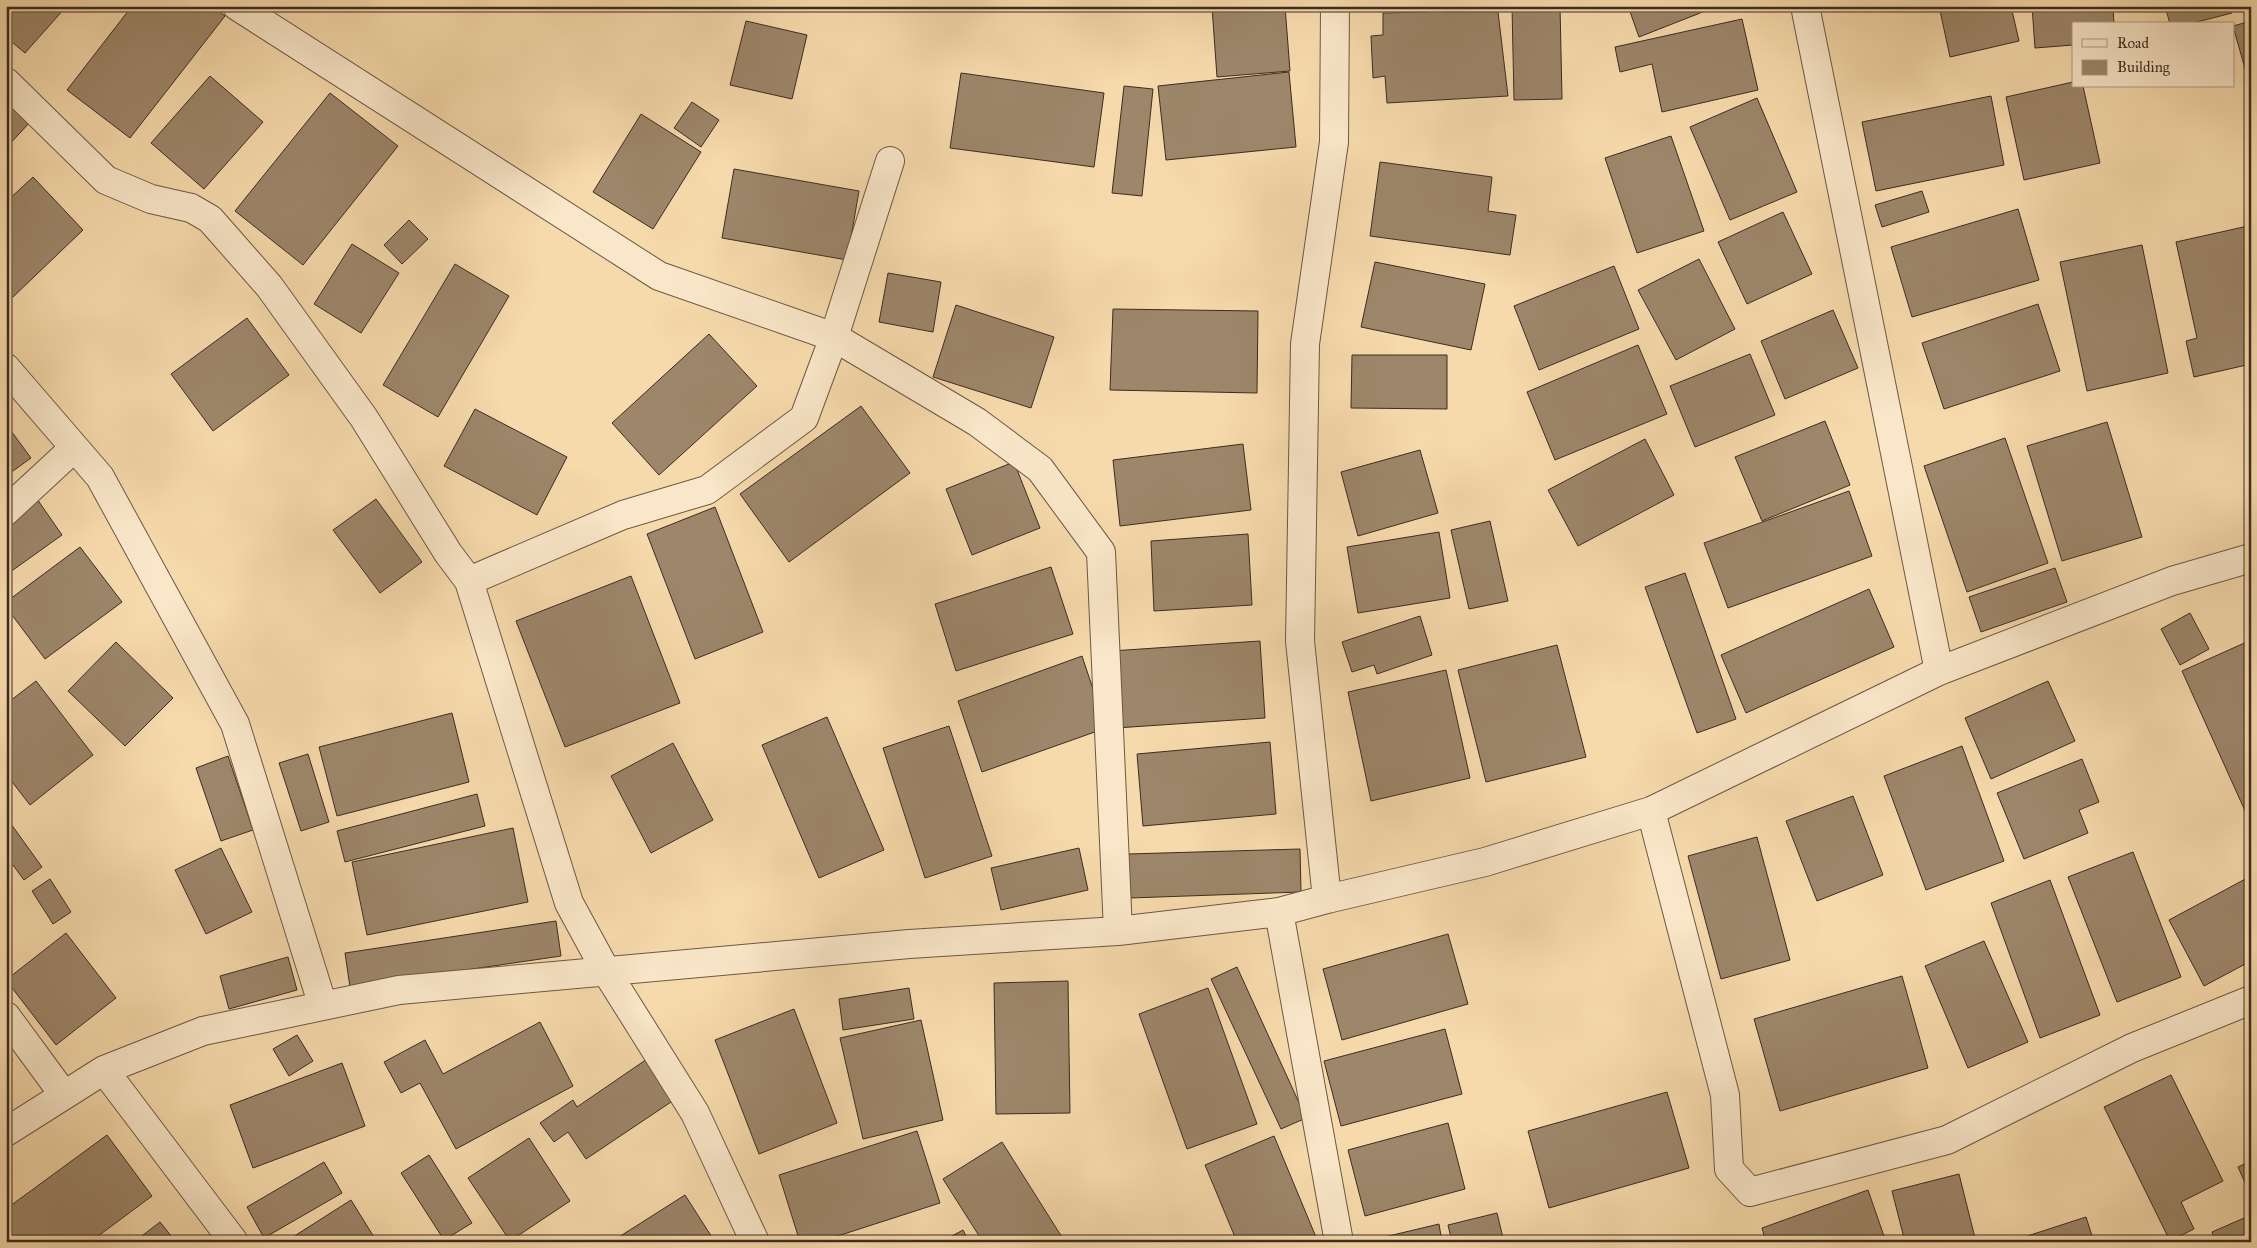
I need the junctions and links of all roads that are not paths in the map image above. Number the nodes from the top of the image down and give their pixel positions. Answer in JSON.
{"nodes":[{"id":1,"x":237,"y":6,"type":"edge"},
{"id":2,"x":1335,"y":6,"type":"edge"},
{"id":3,"x":1805,"y":6,"type":"edge"},
{"id":4,"x":6,"y":82,"type":"edge"},
{"id":5,"x":890,"y":161,"type":"dead end"},
{"id":6,"x":834,"y":337,"type":"junction"},
{"id":7,"x":6,"y":368,"type":"edge"},
{"id":8,"x":74,"y":448,"type":"junction"},
{"id":9,"x":6,"y":511,"type":"edge"},
{"id":10,"x":2251,"y":558,"type":"edge"},
{"id":11,"x":469,"y":581,"type":"junction"},
{"id":12,"x":1939,"y":671,"type":"junction"},
{"id":13,"x":1651,"y":811,"type":"junction"},
{"id":14,"x":1327,"y":898,"type":"junction"},
{"id":15,"x":1279,"y":912,"type":"junction"},
{"id":16,"x":1118,"y":931,"type":"junction"},
{"id":17,"x":606,"y":971,"type":"junction"},
{"id":18,"x":2251,"y":1000,"type":"edge"},
{"id":19,"x":323,"y":1006,"type":"junction"},
{"id":20,"x":6,"y":1016,"type":"edge"},
{"id":21,"x":104,"y":1070,"type":"junction"},
{"id":22,"x":64,"y":1095,"type":"junction"},
{"id":23,"x":6,"y":1132,"type":"edge"},
{"id":24,"x":234,"y":1242,"type":"edge"},
{"id":25,"x":754,"y":1242,"type":"edge"},
{"id":26,"x":1339,"y":1242,"type":"edge"}],
"edges":[{"from":1,"to":6,"type":"street"},
{"from":2,"to":14,"type":"street"},
{"from":3,"to":12,"type":"street"},
{"from":4,"to":11,"type":"street"},
{"from":5,"to":6,"type":"street"},
{"from":6,"to":11,"type":"street"},
{"from":6,"to":16,"type":"street"},
{"from":7,"to":8,"type":"street"},
{"from":8,"to":9,"type":"street"},
{"from":8,"to":19,"type":"street"},
{"from":10,"to":12,"type":"street"},
{"from":11,"to":17,"type":"street"},
{"from":12,"to":13,"type":"street"},
{"from":13,"to":14,"type":"street"},
{"from":13,"to":18,"type":"street"},
{"from":14,"to":15,"type":"street"},
{"from":15,"to":16,"type":"street"},
{"from":15,"to":26,"type":"street"},
{"from":16,"to":17,"type":"street"},
{"from":17,"to":19,"type":"street"},
{"from":17,"to":25,"type":"street"},
{"from":19,"to":21,"type":"street"},
{"from":20,"to":22,"type":"street"},
{"from":21,"to":22,"type":"street"},
{"from":21,"to":24,"type":"street"},
{"from":22,"to":23,"type":"street"}]}
